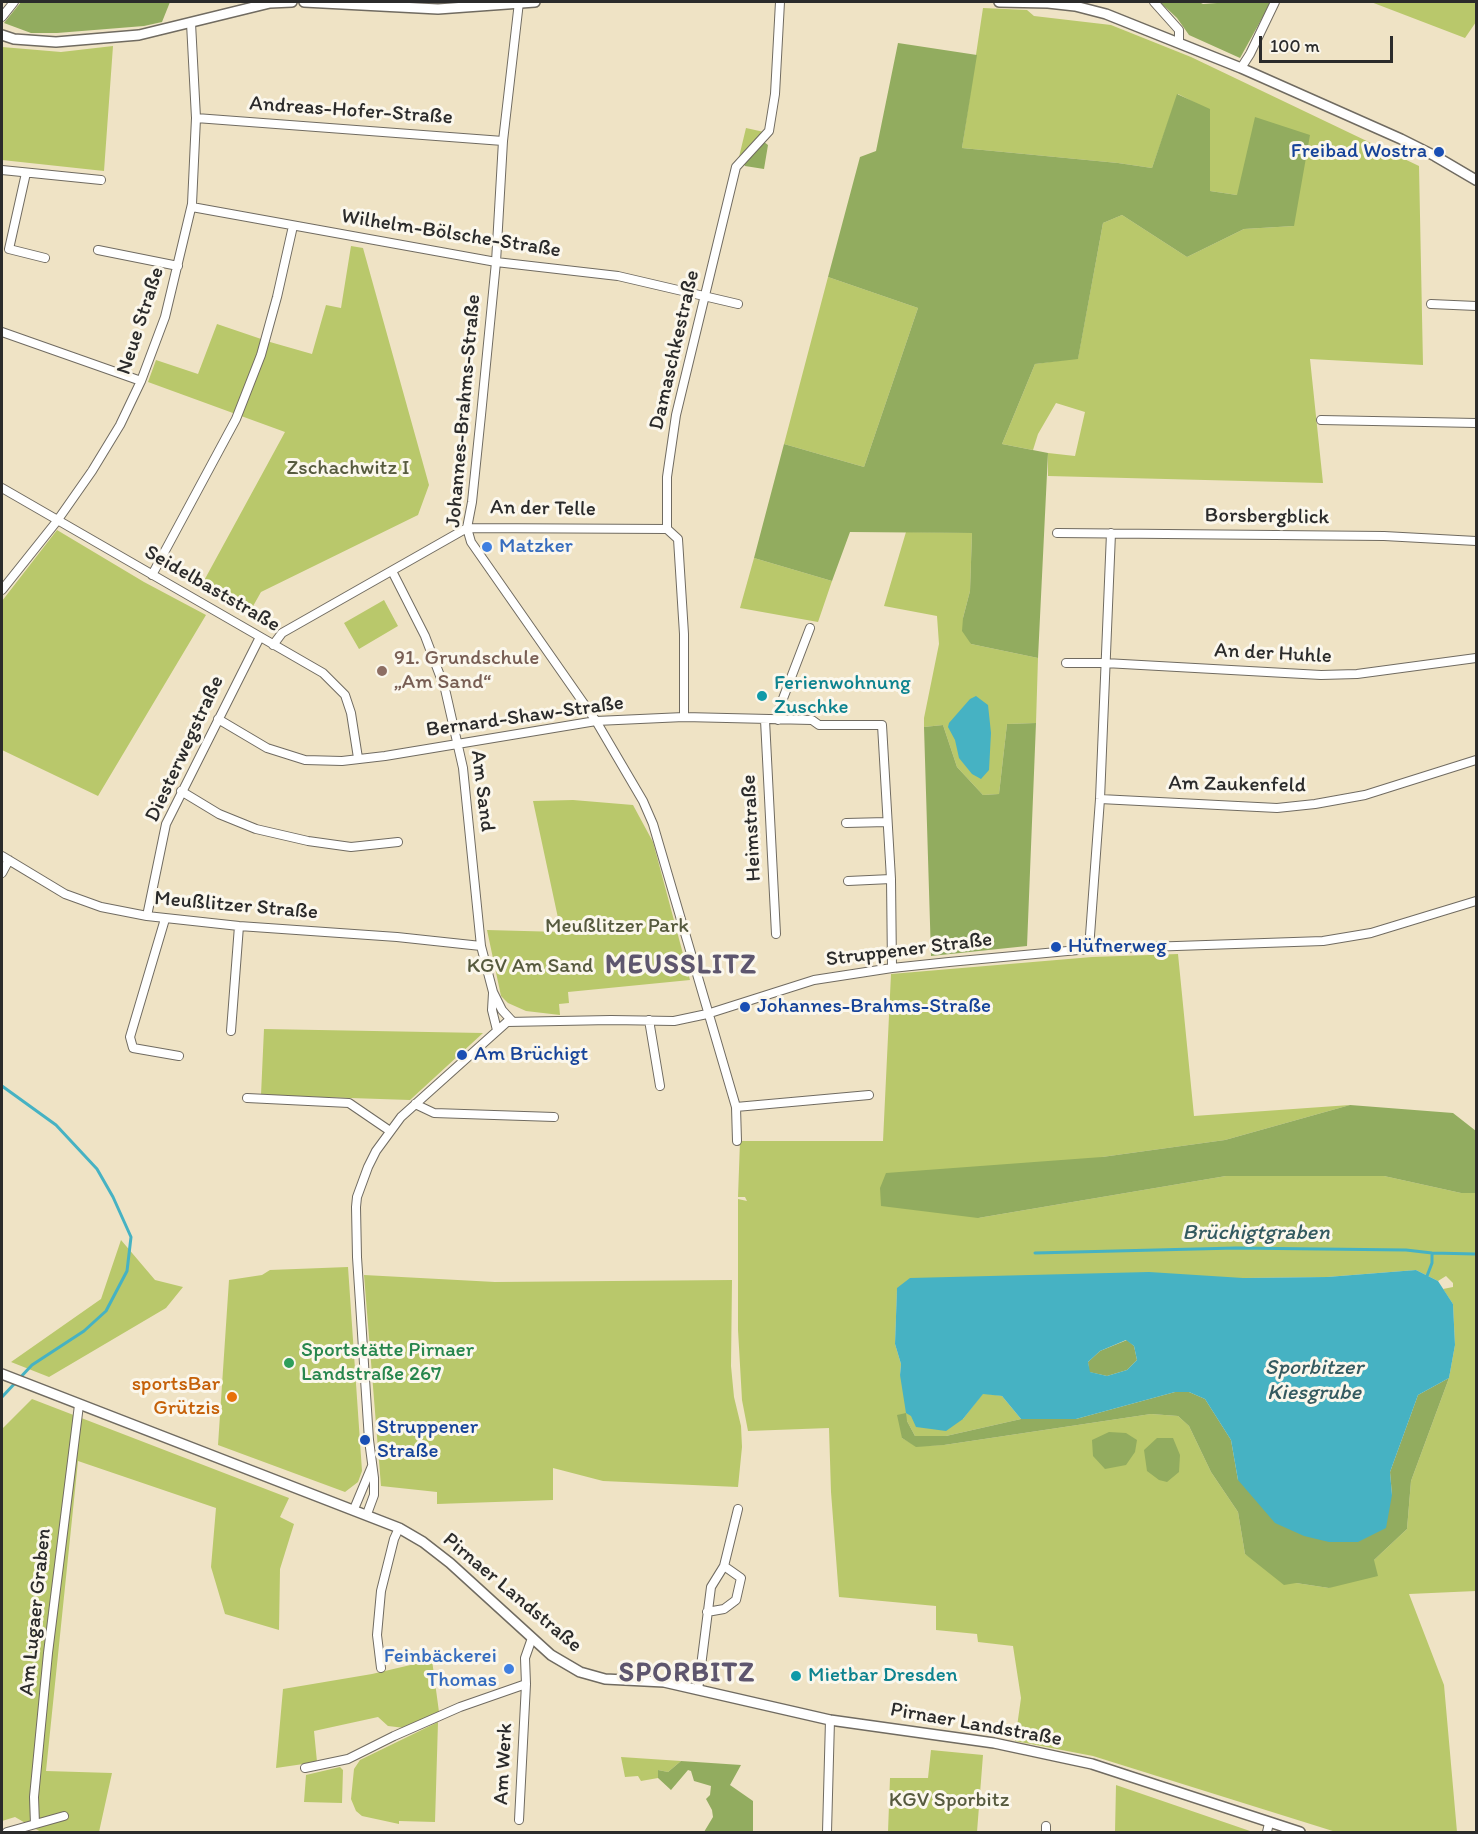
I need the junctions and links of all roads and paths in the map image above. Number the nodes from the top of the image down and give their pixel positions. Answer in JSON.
{"nodes":[{"id":1,"x":14,"y":2,"type":"edge"},
{"id":2,"x":270,"y":2,"type":"edge"},
{"id":3,"x":292,"y":2,"type":"edge"},
{"id":4,"x":303,"y":2,"type":"edge"},
{"id":5,"x":519,"y":2,"type":"edge"},
{"id":6,"x":535,"y":2,"type":"edge"},
{"id":7,"x":780,"y":2,"type":"edge"},
{"id":8,"x":999,"y":2,"type":"edge"},
{"id":9,"x":1154,"y":2,"type":"edge"},
{"id":10,"x":1275,"y":2,"type":"edge"},
{"id":11,"x":2,"y":17,"type":"edge"},
{"id":12,"x":191,"y":23,"type":"junction"},
{"id":13,"x":2,"y":35,"type":"edge"},
{"id":14,"x":1179,"y":43,"type":"junction"},
{"id":15,"x":1241,"y":68,"type":"junction"},
{"id":16,"x":196,"y":118,"type":"junction"},
{"id":17,"x":503,"y":141,"type":"junction"},
{"id":18,"x":2,"y":170,"type":"edge"},
{"id":19,"x":26,"y":172,"type":"junction"},
{"id":20,"x":101,"y":180,"type":"dead end"},
{"id":21,"x":1476,"y":180,"type":"edge"},
{"id":22,"x":192,"y":207,"type":"junction"},
{"id":23,"x":293,"y":226,"type":"junction"},
{"id":24,"x":5,"y":248,"type":"edge"},
{"id":25,"x":98,"y":250,"type":"dead end"},
{"id":26,"x":45,"y":258,"type":"dead end"},
{"id":27,"x":496,"y":262,"type":"junction"},
{"id":28,"x":178,"y":267,"type":"junction"},
{"id":29,"x":705,"y":296,"type":"junction"},
{"id":30,"x":738,"y":304,"type":"dead end"},
{"id":31,"x":1431,"y":304,"type":"dead end"},
{"id":32,"x":1476,"y":306,"type":"edge"},
{"id":33,"x":2,"y":332,"type":"edge"},
{"id":34,"x":141,"y":381,"type":"junction"},
{"id":35,"x":1320,"y":420,"type":"dead end"},
{"id":36,"x":1476,"y":423,"type":"edge"},
{"id":37,"x":2,"y":488,"type":"edge"},
{"id":38,"x":57,"y":521,"type":"junction"},
{"id":39,"x":466,"y":528,"type":"junction"},
{"id":40,"x":667,"y":529,"type":"junction"},
{"id":41,"x":1057,"y":533,"type":"dead end"},
{"id":42,"x":1111,"y":533,"type":"junction"},
{"id":43,"x":1476,"y":541,"type":"edge"},
{"id":44,"x":392,"y":571,"type":"junction"},
{"id":45,"x":152,"y":575,"type":"junction"},
{"id":46,"x":2,"y":590,"type":"edge"},
{"id":47,"x":810,"y":628,"type":"dead end"},
{"id":48,"x":260,"y":637,"type":"junction"},
{"id":49,"x":273,"y":645,"type":"junction"},
{"id":50,"x":1476,"y":657,"type":"edge"},
{"id":51,"x":1066,"y":663,"type":"dead end"},
{"id":52,"x":1105,"y":663,"type":"junction"},
{"id":53,"x":684,"y":717,"type":"junction"},
{"id":54,"x":218,"y":720,"type":"junction"},
{"id":55,"x":765,"y":720,"type":"junction"},
{"id":56,"x":778,"y":720,"type":"junction"},
{"id":57,"x":596,"y":721,"type":"junction"},
{"id":58,"x":458,"y":743,"type":"junction"},
{"id":59,"x":358,"y":758,"type":"junction"},
{"id":60,"x":1476,"y":760,"type":"edge"},
{"id":61,"x":181,"y":791,"type":"junction"},
{"id":62,"x":1100,"y":799,"type":"junction"},
{"id":63,"x":887,"y":822,"type":"junction"},
{"id":64,"x":846,"y":823,"type":"dead end"},
{"id":65,"x":398,"y":842,"type":"dead end"},
{"id":66,"x":5,"y":858,"type":"edge"},
{"id":67,"x":2,"y":873,"type":"edge"},
{"id":68,"x":891,"y":879,"type":"junction"},
{"id":69,"x":848,"y":881,"type":"dead end"},
{"id":70,"x":1476,"y":901,"type":"edge"},
{"id":71,"x":147,"y":916,"type":"junction"},
{"id":72,"x":165,"y":920,"type":"junction"},
{"id":73,"x":238,"y":926,"type":"junction"},
{"id":74,"x":776,"y":934,"type":"dead end"},
{"id":75,"x":481,"y":946,"type":"junction"},
{"id":76,"x":1089,"y":949,"type":"junction"},
{"id":77,"x":892,"y":968,"type":"junction"},
{"id":78,"x":493,"y":992,"type":"junction"},
{"id":79,"x":707,"y":1014,"type":"junction"},
{"id":80,"x":649,"y":1020,"type":"junction"},
{"id":81,"x":512,"y":1021,"type":"junction"},
{"id":82,"x":497,"y":1029,"type":"junction"},
{"id":83,"x":231,"y":1031,"type":"dead end"},
{"id":84,"x":179,"y":1056,"type":"dead end"},
{"id":85,"x":660,"y":1086,"type":"dead end"},
{"id":86,"x":869,"y":1095,"type":"dead end"},
{"id":87,"x":247,"y":1098,"type":"dead end"},
{"id":88,"x":415,"y":1104,"type":"junction"},
{"id":89,"x":736,"y":1107,"type":"junction"},
{"id":90,"x":554,"y":1117,"type":"dead end"},
{"id":91,"x":390,"y":1131,"type":"junction"},
{"id":92,"x":737,"y":1141,"type":"dead end"},
{"id":93,"x":4,"y":1375,"type":"edge"},
{"id":94,"x":79,"y":1405,"type":"junction"},
{"id":95,"x":372,"y":1465,"type":"junction"},
{"id":96,"x":354,"y":1509,"type":"junction"},
{"id":97,"x":738,"y":1509,"type":"dead end"},
{"id":98,"x":367,"y":1514,"type":"junction"},
{"id":99,"x":399,"y":1528,"type":"junction"},
{"id":100,"x":724,"y":1566,"type":"junction"},
{"id":101,"x":706,"y":1612,"type":"junction"},
{"id":102,"x":532,"y":1638,"type":"junction"},
{"id":103,"x":381,"y":1668,"type":"dead end"},
{"id":104,"x":526,"y":1684,"type":"junction"},
{"id":105,"x":698,"y":1690,"type":"junction"},
{"id":106,"x":830,"y":1720,"type":"junction"},
{"id":107,"x":306,"y":1768,"type":"dead end"},
{"id":108,"x":64,"y":1816,"type":"dead end"},
{"id":109,"x":519,"y":1820,"type":"dead end"},
{"id":110,"x":35,"y":1824,"type":"junction"},
{"id":111,"x":1268,"y":1828,"type":"edge"},
{"id":112,"x":7,"y":1833,"type":"edge"},
{"id":113,"x":827,"y":1833,"type":"edge"},
{"id":114,"x":1300,"y":1833,"type":"edge"}],
"edges":[{"from":1,"to":11,"type":"street"},
{"from":2,"to":3,"type":"street"},
{"from":2,"to":12,"type":"street"},
{"from":4,"to":5,"type":"street"},
{"from":5,"to":6,"type":"street"},
{"from":5,"to":17,"type":"street","name":"Johannes-Brahms-Straße"},
{"from":7,"to":29,"type":"street","name":"Damaschkestraße"},
{"from":8,"to":14,"type":"street"},
{"from":9,"to":14,"type":"street"},
{"from":10,"to":15,"type":"street"},
{"from":12,"to":13,"type":"street"},
{"from":12,"to":16,"type":"street","name":"Neue Straße"},
{"from":14,"to":15,"type":"street"},
{"from":15,"to":21,"type":"street"},
{"from":16,"to":17,"type":"street","name":"Andreas-Hofer-Straße"},
{"from":16,"to":22,"type":"street","name":"Neue Straße"},
{"from":17,"to":27,"type":"street","name":"Johannes-Brahms-Straße"},
{"from":18,"to":19,"type":"street"},
{"from":19,"to":20,"type":"street"},
{"from":19,"to":24,"type":"street"},
{"from":22,"to":23,"type":"street","name":"Wilhelm-Bölsche-Straße"},
{"from":22,"to":28,"type":"street","name":"Neue Straße"},
{"from":23,"to":27,"type":"street","name":"Wilhelm-Bölsche-Straße"},
{"from":23,"to":45,"type":"street"},
{"from":24,"to":26,"type":"street"},
{"from":25,"to":28,"type":"street"},
{"from":27,"to":29,"type":"street","name":"Wilhelm-Bölsche-Straße"},
{"from":27,"to":39,"type":"street","name":"Johannes-Brahms-Straße"},
{"from":28,"to":34,"type":"street","name":"Neue Straße"},
{"from":29,"to":30,"type":"street","name":"Wilhelm-Bölsche-Straße"},
{"from":29,"to":40,"type":"street","name":"Damaschkestraße"},
{"from":31,"to":32,"type":"street"},
{"from":33,"to":34,"type":"street"},
{"from":34,"to":38,"type":"street","name":"Neue Straße"},
{"from":35,"to":36,"type":"street"},
{"from":37,"to":38,"type":"street","name":"Seidelbaststraße"},
{"from":38,"to":45,"type":"street","name":"Seidelbaststraße"},
{"from":38,"to":46,"type":"street","name":"Neue Straße"},
{"from":39,"to":40,"type":"street","name":"An der Telle"},
{"from":39,"to":44,"type":"street","name":"An der Telle"},
{"from":39,"to":57,"type":"street","name":"Johannes-Brahms-Straße"},
{"from":40,"to":53,"type":"street","name":"Damaschkestraße"},
{"from":41,"to":42,"type":"street","name":"Borsbergblick"},
{"from":42,"to":43,"type":"street","name":"Borsbergblick"},
{"from":42,"to":52,"type":"street"},
{"from":44,"to":49,"type":"street","name":"An der Telle"},
{"from":44,"to":58,"type":"street","name":"Am Sand"},
{"from":45,"to":48,"type":"street","name":"Seidelbaststraße"},
{"from":47,"to":56,"type":"street"},
{"from":48,"to":49,"type":"street","name":"Seidelbaststraße"},
{"from":48,"to":54,"type":"street","name":"Diesterwegstraße"},
{"from":49,"to":59,"type":"street","name":"Seidelbaststraße"},
{"from":50,"to":52,"type":"street","name":"An der Huhle"},
{"from":51,"to":52,"type":"street","name":"An der Huhle"},
{"from":52,"to":62,"type":"street"},
{"from":53,"to":55,"type":"street","name":"Bernard-Shaw-Straße"},
{"from":53,"to":57,"type":"street","name":"Bernard-Shaw-Straße"},
{"from":54,"to":59,"type":"street","name":"Bernard-Shaw-Straße"},
{"from":54,"to":61,"type":"street","name":"Diesterwegstraße"},
{"from":55,"to":56,"type":"street","name":"Bernard-Shaw-Straße"},
{"from":55,"to":74,"type":"street","name":"Heimstraße"},
{"from":56,"to":63,"type":"street","name":"Bernard-Shaw-Straße"},
{"from":57,"to":58,"type":"street","name":"Bernard-Shaw-Straße"},
{"from":57,"to":79,"type":"street","name":"Johannes-Brahms-Straße"},
{"from":58,"to":59,"type":"street","name":"Bernard-Shaw-Straße"},
{"from":58,"to":75,"type":"street","name":"Am Sand"},
{"from":60,"to":62,"type":"street","name":"Am Zaukenfeld"},
{"from":61,"to":65,"type":"street"},
{"from":61,"to":71,"type":"street","name":"Diesterwegstraße"},
{"from":62,"to":76,"type":"street"},
{"from":63,"to":64,"type":"street"},
{"from":63,"to":68,"type":"street"},
{"from":66,"to":67,"type":"street"},
{"from":66,"to":71,"type":"street","name":"Meußlitzer Straße"},
{"from":68,"to":69,"type":"street"},
{"from":68,"to":77,"type":"street"},
{"from":70,"to":76,"type":"street","name":"Struppener Straße"},
{"from":71,"to":72,"type":"street","name":"Meußlitzer Straße"},
{"from":72,"to":73,"type":"street","name":"Meußlitzer Straße"},
{"from":72,"to":84,"type":"street"},
{"from":73,"to":75,"type":"street","name":"Meußlitzer Straße"},
{"from":73,"to":83,"type":"street"},
{"from":75,"to":78,"type":"street","name":"Am Sand"},
{"from":76,"to":77,"type":"street","name":"Struppener Straße"},
{"from":77,"to":79,"type":"street","name":"Struppener Straße"},
{"from":78,"to":81,"type":"street","name":"Am Sand"},
{"from":78,"to":82,"type":"street","name":"Am Sand"},
{"from":79,"to":80,"type":"street","name":"Struppener Straße"},
{"from":79,"to":89,"type":"street","name":"Johannes-Brahms-Straße"},
{"from":80,"to":81,"type":"street","name":"Struppener Straße"},
{"from":80,"to":85,"type":"street"},
{"from":81,"to":82,"type":"street","name":"Struppener Straße"},
{"from":82,"to":88,"type":"street","name":"Struppener Straße"},
{"from":86,"to":89,"type":"street"},
{"from":87,"to":91,"type":"street"},
{"from":88,"to":90,"type":"street"},
{"from":88,"to":91,"type":"street","name":"Struppener Straße"},
{"from":89,"to":92,"type":"street","name":"Johannes-Brahms-Straße"},
{"from":91,"to":95,"type":"street","name":"Struppener Straße"},
{"from":93,"to":94,"type":"street","name":"Pirnaer Landstraße"},
{"from":94,"to":96,"type":"street","name":"Pirnaer Landstraße"},
{"from":94,"to":110,"type":"street","name":"Am Lugaer Graben"},
{"from":95,"to":96,"type":"street","name":"Struppener Straße"},
{"from":95,"to":98,"type":"street","name":"Struppener Straße"},
{"from":96,"to":98,"type":"street","name":"Pirnaer Landstraße"},
{"from":97,"to":100,"type":"street"},
{"from":98,"to":99,"type":"street","name":"Pirnaer Landstraße"},
{"from":99,"to":102,"type":"street","name":"Pirnaer Landstraße"},
{"from":99,"to":103,"type":"street"},
{"from":100,"to":101,"type":"street"},
{"from":100,"to":101,"type":"street"},
{"from":101,"to":105,"type":"street"},
{"from":102,"to":104,"type":"street","name":"Am Werk"},
{"from":102,"to":105,"type":"street","name":"Pirnaer Landstraße"},
{"from":104,"to":107,"type":"street"},
{"from":104,"to":109,"type":"street","name":"Am Werk"},
{"from":105,"to":106,"type":"street","name":"Pirnaer Landstraße"},
{"from":106,"to":111,"type":"street","name":"Pirnaer Landstraße"},
{"from":106,"to":113,"type":"street"},
{"from":108,"to":110,"type":"street"},
{"from":110,"to":112,"type":"street"},
{"from":111,"to":114,"type":"street","name":"Pirnaer Landstraße"}]}
